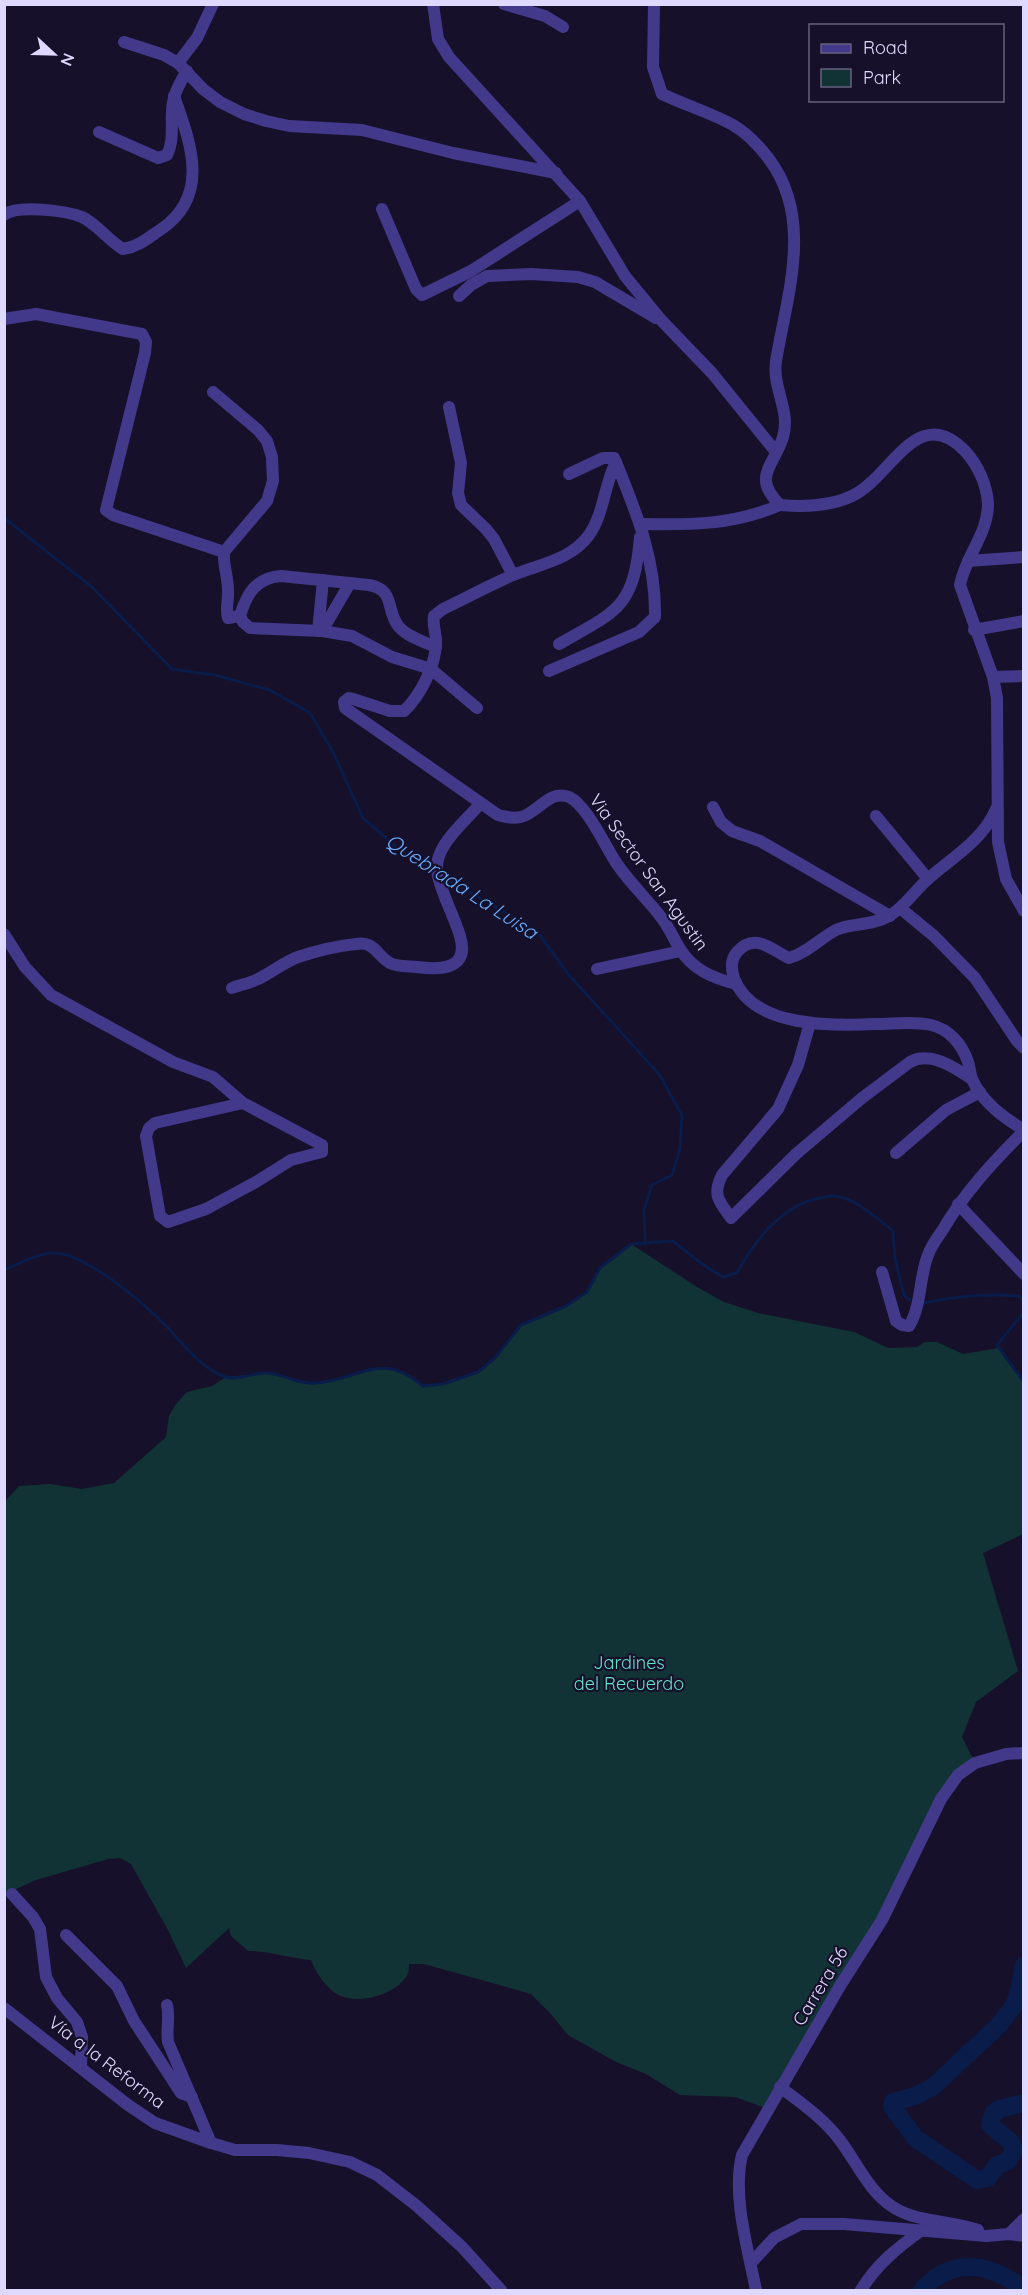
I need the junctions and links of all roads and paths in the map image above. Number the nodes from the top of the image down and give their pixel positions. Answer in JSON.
{"nodes":[{"id":1,"x":213,"y":4,"type":"edge"},
{"id":2,"x":434,"y":4,"type":"edge"},
{"id":3,"x":504,"y":4,"type":"edge"},
{"id":4,"x":654,"y":4,"type":"edge"},
{"id":5,"x":562,"y":27,"type":"dead end"},
{"id":6,"x":123,"y":42,"type":"dead end"},
{"id":7,"x":183,"y":67,"type":"junction"},
{"id":8,"x":174,"y":96,"type":"junction"},
{"id":9,"x":99,"y":132,"type":"dead end"},
{"id":10,"x":556,"y":173,"type":"junction"},
{"id":11,"x":580,"y":201,"type":"junction"},
{"id":12,"x":382,"y":209,"type":"dead end"},
{"id":13,"x":4,"y":215,"type":"edge"},
{"id":14,"x":459,"y":296,"type":"dead end"},
{"id":15,"x":4,"y":319,"type":"edge"},
{"id":16,"x":662,"y":321,"type":"junction"},
{"id":17,"x":213,"y":392,"type":"dead end"},
{"id":18,"x":449,"y":407,"type":"dead end"},
{"id":19,"x":776,"y":452,"type":"junction"},
{"id":20,"x":616,"y":462,"type":"junction"},
{"id":21,"x":569,"y":474,"type":"dead end"},
{"id":22,"x":780,"y":505,"type":"junction"},
{"id":23,"x":641,"y":524,"type":"junction"},
{"id":24,"x":224,"y":552,"type":"junction"},
{"id":25,"x":1023,"y":557,"type":"edge"},
{"id":26,"x":968,"y":561,"type":"junction"},
{"id":27,"x":513,"y":575,"type":"junction"},
{"id":28,"x":323,"y":580,"type":"junction"},
{"id":29,"x":350,"y":583,"type":"junction"},
{"id":30,"x":240,"y":616,"type":"junction"},
{"id":31,"x":1023,"y":621,"type":"edge"},
{"id":32,"x":975,"y":630,"type":"junction"},
{"id":33,"x":320,"y":631,"type":"junction"},
{"id":34,"x":559,"y":644,"type":"dead end"},
{"id":35,"x":436,"y":648,"type":"junction"},
{"id":36,"x":431,"y":669,"type":"junction"},
{"id":37,"x":549,"y":671,"type":"dead end"},
{"id":38,"x":1023,"y":676,"type":"edge"},
{"id":39,"x":993,"y":677,"type":"junction"},
{"id":40,"x":477,"y":708,"type":"dead end"},
{"id":41,"x":480,"y":804,"type":"junction"},
{"id":42,"x":997,"y":805,"type":"junction"},
{"id":43,"x":713,"y":807,"type":"dead end"},
{"id":44,"x":876,"y":816,"type":"dead end"},
{"id":45,"x":928,"y":879,"type":"junction"},
{"id":46,"x":900,"y":908,"type":"junction"},
{"id":47,"x":1023,"y":911,"type":"edge"},
{"id":48,"x":890,"y":916,"type":"junction"},
{"id":49,"x":4,"y":934,"type":"edge"},
{"id":50,"x":681,"y":951,"type":"junction"},
{"id":51,"x":597,"y":969,"type":"dead end"},
{"id":52,"x":736,"y":984,"type":"junction"},
{"id":53,"x":232,"y":988,"type":"dead end"},
{"id":54,"x":810,"y":1023,"type":"junction"},
{"id":55,"x":1023,"y":1048,"type":"edge"},
{"id":56,"x":972,"y":1079,"type":"junction"},
{"id":57,"x":980,"y":1092,"type":"junction"},
{"id":58,"x":243,"y":1103,"type":"junction"},
{"id":59,"x":1023,"y":1130,"type":"edge"},
{"id":60,"x":897,"y":1153,"type":"dead end"},
{"id":61,"x":958,"y":1204,"type":"junction"},
{"id":62,"x":882,"y":1272,"type":"dead end"},
{"id":63,"x":1023,"y":1274,"type":"edge"},
{"id":64,"x":1023,"y":1753,"type":"edge"},
{"id":65,"x":12,"y":1894,"type":"dead end"},
{"id":66,"x":66,"y":1935,"type":"dead end"},
{"id":67,"x":167,"y":2006,"type":"dead end"},
{"id":68,"x":4,"y":2008,"type":"edge"},
{"id":69,"x":81,"y":2066,"type":"junction"},
{"id":70,"x":780,"y":2087,"type":"junction"},
{"id":71,"x":192,"y":2097,"type":"junction"},
{"id":72,"x":211,"y":2144,"type":"junction"},
{"id":73,"x":1023,"y":2219,"type":"edge"},
{"id":74,"x":922,"y":2230,"type":"junction"},
{"id":75,"x":1009,"y":2234,"type":"junction"},
{"id":76,"x":986,"y":2236,"type":"junction"},
{"id":77,"x":1023,"y":2236,"type":"edge"},
{"id":78,"x":751,"y":2263,"type":"junction"},
{"id":79,"x":501,"y":2290,"type":"edge"},
{"id":80,"x":756,"y":2290,"type":"edge"},
{"id":81,"x":861,"y":2290,"type":"edge"}],
"edges":[{"from":1,"to":7,"type":"street"},
{"from":2,"to":10,"type":"street"},
{"from":3,"to":5,"type":"street"},
{"from":4,"to":19,"type":"street"},
{"from":6,"to":7,"type":"street"},
{"from":7,"to":8,"type":"street"},
{"from":7,"to":10,"type":"street"},
{"from":8,"to":9,"type":"street"},
{"from":8,"to":13,"type":"street"},
{"from":10,"to":11,"type":"street"},
{"from":11,"to":12,"type":"street"},
{"from":11,"to":16,"type":"street"},
{"from":14,"to":16,"type":"street"},
{"from":15,"to":24,"type":"street"},
{"from":16,"to":19,"type":"street"},
{"from":17,"to":24,"type":"street"},
{"from":18,"to":27,"type":"street"},
{"from":19,"to":22,"type":"street"},
{"from":20,"to":21,"type":"street"},
{"from":20,"to":23,"type":"street"},
{"from":20,"to":27,"type":"street","name":"Via Sector San Agustin"},
{"from":22,"to":23,"type":"street"},
{"from":22,"to":26,"type":"street"},
{"from":23,"to":34,"type":"street"},
{"from":23,"to":37,"type":"street"},
{"from":24,"to":30,"type":"street"},
{"from":25,"to":26,"type":"street"},
{"from":26,"to":32,"type":"street"},
{"from":27,"to":35,"type":"street","name":"Via Sector San Agustin"},
{"from":28,"to":29,"type":"street"},
{"from":28,"to":30,"type":"street"},
{"from":28,"to":33,"type":"street"},
{"from":29,"to":33,"type":"street"},
{"from":29,"to":35,"type":"street"},
{"from":30,"to":33,"type":"street"},
{"from":31,"to":32,"type":"street"},
{"from":32,"to":39,"type":"street"},
{"from":33,"to":36,"type":"street"},
{"from":35,"to":36,"type":"street","name":"Via Sector San Agustin"},
{"from":36,"to":40,"type":"street"},
{"from":36,"to":41,"type":"street","name":"Via Sector San Agustin"},
{"from":38,"to":39,"type":"street"},
{"from":39,"to":42,"type":"street"},
{"from":41,"to":50,"type":"street","name":"Via Sector San Agustin"},
{"from":41,"to":53,"type":"street"},
{"from":42,"to":45,"type":"street"},
{"from":42,"to":47,"type":"street"},
{"from":43,"to":48,"type":"street"},
{"from":44,"to":45,"type":"street"},
{"from":45,"to":46,"type":"street"},
{"from":46,"to":48,"type":"street"},
{"from":46,"to":55,"type":"street"},
{"from":48,"to":52,"type":"street"},
{"from":49,"to":58,"type":"street"},
{"from":50,"to":51,"type":"street"},
{"from":50,"to":52,"type":"street","name":"Via Sector San Agustin"},
{"from":52,"to":54,"type":"street"},
{"from":54,"to":56,"type":"street"},
{"from":54,"to":56,"type":"street"},
{"from":56,"to":57,"type":"street"},
{"from":57,"to":59,"type":"street"},
{"from":57,"to":60,"type":"street"},
{"from":58,"to":58,"type":"street"},
{"from":59,"to":61,"type":"street"},
{"from":61,"to":62,"type":"street"},
{"from":61,"to":63,"type":"street"},
{"from":64,"to":70,"type":"street","name":"Carrera 56"},
{"from":65,"to":69,"type":"street"},
{"from":66,"to":71,"type":"street"},
{"from":67,"to":71,"type":"street"},
{"from":68,"to":69,"type":"street","name":"Vía a la Reforma"},
{"from":69,"to":72,"type":"street","name":"Vía a la Reforma"},
{"from":70,"to":76,"type":"street"},
{"from":70,"to":78,"type":"street","name":"Carrera 56"},
{"from":71,"to":72,"type":"street"},
{"from":72,"to":79,"type":"street","name":"Vía a la Reforma"},
{"from":73,"to":75,"type":"street"},
{"from":74,"to":76,"type":"street"},
{"from":74,"to":78,"type":"street"},
{"from":74,"to":81,"type":"street"},
{"from":75,"to":76,"type":"street"},
{"from":75,"to":77,"type":"street"},
{"from":78,"to":80,"type":"street","name":"Carrera 56"}]}
